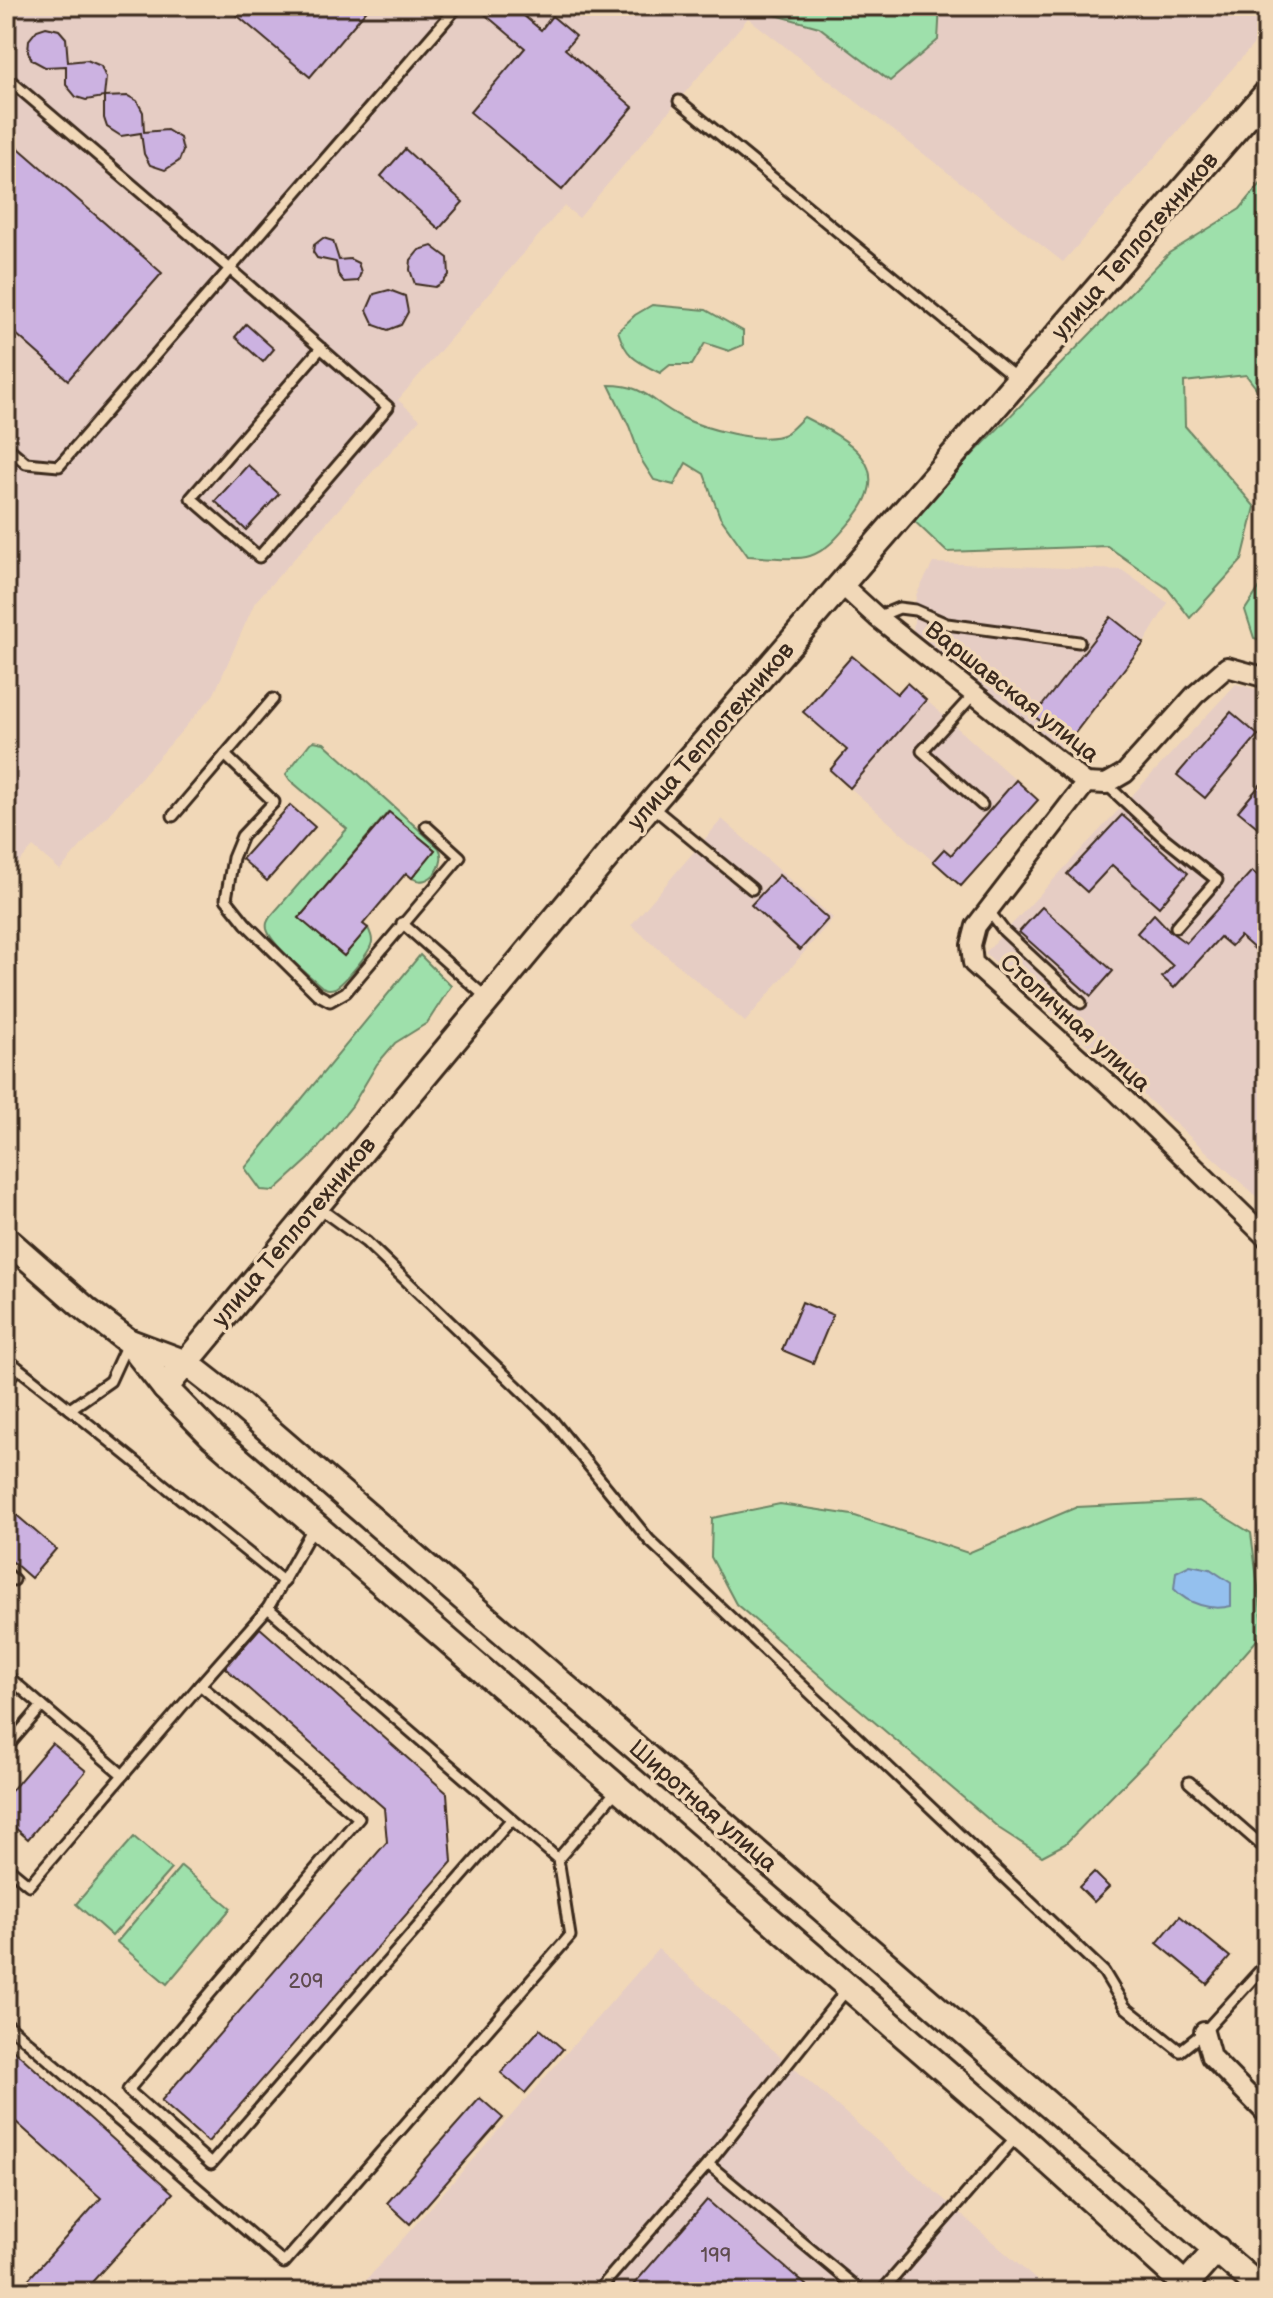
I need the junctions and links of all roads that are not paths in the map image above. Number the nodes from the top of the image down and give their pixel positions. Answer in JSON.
{"nodes":[{"id":1,"x":458,"y":6,"type":"edge"},
{"id":2,"x":6,"y":77,"type":"edge"},
{"id":3,"x":1267,"y":93,"type":"edge"},
{"id":4,"x":679,"y":101,"type":"dead end"},
{"id":5,"x":230,"y":269,"type":"junction"},
{"id":6,"x":321,"y":348,"type":"junction"},
{"id":7,"x":1019,"y":381,"type":"junction"},
{"id":8,"x":6,"y":446,"type":"edge"},
{"id":9,"x":842,"y":585,"type":"junction"},
{"id":10,"x":877,"y":617,"type":"junction"},
{"id":11,"x":1079,"y":642,"type":"dead end"},
{"id":12,"x":1267,"y":678,"type":"edge"},
{"id":13,"x":974,"y":694,"type":"junction"},
{"id":14,"x":273,"y":699,"type":"dead end"},
{"id":15,"x":225,"y":755,"type":"junction"},
{"id":16,"x":1086,"y":783,"type":"junction"},
{"id":17,"x":1106,"y":784,"type":"junction"},
{"id":18,"x":650,"y":805,"type":"junction"},
{"id":19,"x":982,"y":805,"type":"dead end"},
{"id":20,"x":173,"y":816,"type":"dead end"},
{"id":21,"x":426,"y":826,"type":"dead end"},
{"id":22,"x":752,"y":889,"type":"dead end"},
{"id":23,"x":988,"y":910,"type":"junction"},
{"id":24,"x":402,"y":923,"type":"junction"},
{"id":25,"x":1176,"y":927,"type":"dead end"},
{"id":26,"x":488,"y":999,"type":"junction"},
{"id":27,"x":1081,"y":1003,"type":"dead end"},
{"id":28,"x":316,"y":1207,"type":"junction"},
{"id":29,"x":1267,"y":1238,"type":"edge"},
{"id":30,"x":6,"y":1239,"type":"edge"},
{"id":31,"x":128,"y":1341,"type":"junction"},
{"id":32,"x":6,"y":1358,"type":"edge"},
{"id":33,"x":186,"y":1363,"type":"junction"},
{"id":34,"x":18,"y":1368,"type":"junction"},
{"id":35,"x":6,"y":1381,"type":"edge"},
{"id":36,"x":165,"y":1388,"type":"junction"},
{"id":37,"x":70,"y":1409,"type":"junction"},
{"id":38,"x":315,"y":1525,"type":"junction"},
{"id":39,"x":284,"y":1582,"type":"junction"},
{"id":40,"x":268,"y":1608,"type":"junction"},
{"id":41,"x":6,"y":1675,"type":"edge"},
{"id":42,"x":200,"y":1685,"type":"junction"},
{"id":43,"x":42,"y":1706,"type":"junction"},
{"id":44,"x":6,"y":1748,"type":"edge"},
{"id":45,"x":123,"y":1775,"type":"junction"},
{"id":46,"x":1189,"y":1782,"type":"dead end"},
{"id":47,"x":619,"y":1788,"type":"junction"},
{"id":48,"x":511,"y":1820,"type":"junction"},
{"id":49,"x":1267,"y":1850,"type":"edge"},
{"id":50,"x":558,"y":1859,"type":"junction"},
{"id":51,"x":6,"y":1866,"type":"edge"},
{"id":52,"x":1267,"y":1963,"type":"edge"},
{"id":53,"x":848,"y":1988,"type":"junction"},
{"id":54,"x":6,"y":2023,"type":"edge"},
{"id":55,"x":1204,"y":2032,"type":"junction"},
{"id":56,"x":1267,"y":2114,"type":"edge"},
{"id":57,"x":1019,"y":2135,"type":"junction"},
{"id":58,"x":708,"y":2164,"type":"junction"},
{"id":59,"x":1217,"y":2249,"type":"junction"},
{"id":60,"x":1185,"y":2290,"type":"edge"},
{"id":61,"x":597,"y":2292,"type":"edge"},
{"id":62,"x":862,"y":2292,"type":"edge"},
{"id":63,"x":881,"y":2292,"type":"edge"},
{"id":64,"x":1265,"y":2292,"type":"edge"}],
"edges":[{"from":1,"to":5,"type":"lane"},
{"from":2,"to":5,"type":"lane"},
{"from":3,"to":7,"type":"main road","name":"улица Теплотехников"},
{"from":4,"to":7,"type":"lane"},
{"from":5,"to":6,"type":"lane"},
{"from":5,"to":8,"type":"lane"},
{"from":6,"to":6,"type":"lane"},
{"from":7,"to":9,"type":"main road","name":"улица Теплотехников"},
{"from":9,"to":10,"type":"street","name":"Варшавская улица"},
{"from":9,"to":18,"type":"main road","name":"улица Теплотехников"},
{"from":10,"to":11,"type":"lane"},
{"from":10,"to":13,"type":"street","name":"Варшавская улица"},
{"from":12,"to":17,"type":"street","name":"Варшавская улица"},
{"from":13,"to":16,"type":"street","name":"Варшавская улица"},
{"from":13,"to":19,"type":"lane"},
{"from":14,"to":15,"type":"lane"},
{"from":15,"to":20,"type":"lane"},
{"from":15,"to":24,"type":"lane"},
{"from":16,"to":17,"type":"street","name":"Варшавская улица"},
{"from":16,"to":23,"type":"street","name":"Столичная улица"},
{"from":17,"to":25,"type":"lane"},
{"from":18,"to":22,"type":"lane"},
{"from":18,"to":26,"type":"main road","name":"улица Теплотехников"},
{"from":21,"to":24,"type":"lane"},
{"from":23,"to":27,"type":"lane"},
{"from":23,"to":29,"type":"street","name":"Столичная улица"},
{"from":24,"to":26,"type":"lane"},
{"from":26,"to":28,"type":"main road","name":"улица Теплотехников"},
{"from":28,"to":33,"type":"main road","name":"улица Теплотехников"},
{"from":28,"to":55,"type":"lane"},
{"from":30,"to":31,"type":"main road","name":"Широтная улица"},
{"from":31,"to":33,"type":"main road","name":"Широтная улица"},
{"from":31,"to":36,"type":"main road","name":"Широтная улица"},
{"from":31,"to":37,"type":"lane"},
{"from":32,"to":34,"type":"lane"},
{"from":33,"to":36,"type":"main road","name":"улица Теплотехников"},
{"from":33,"to":59,"type":"main road","name":"Широтная улица"},
{"from":34,"to":35,"type":"lane"},
{"from":34,"to":37,"type":"lane"},
{"from":36,"to":38,"type":"main road","name":"Широтная улица"},
{"from":37,"to":39,"type":"lane"},
{"from":38,"to":39,"type":"lane"},
{"from":38,"to":47,"type":"main road","name":"Широтная улица"},
{"from":39,"to":40,"type":"lane"},
{"from":40,"to":42,"type":"lane"},
{"from":40,"to":48,"type":"lane"},
{"from":41,"to":43,"type":"lane"},
{"from":42,"to":45,"type":"lane"},
{"from":42,"to":48,"type":"lane"},
{"from":43,"to":44,"type":"lane"},
{"from":43,"to":45,"type":"lane"},
{"from":45,"to":51,"type":"lane"},
{"from":46,"to":49,"type":"lane"},
{"from":47,"to":50,"type":"lane"},
{"from":47,"to":53,"type":"main road","name":"Широтная улица"},
{"from":48,"to":50,"type":"lane"},
{"from":50,"to":54,"type":"lane"},
{"from":52,"to":55,"type":"lane"},
{"from":53,"to":57,"type":"main road","name":"Широтная улица"},
{"from":53,"to":58,"type":"lane"},
{"from":55,"to":56,"type":"street"},
{"from":57,"to":60,"type":"main road","name":"Широтная улица"},
{"from":57,"to":63,"type":"lane"},
{"from":58,"to":61,"type":"lane"},
{"from":58,"to":62,"type":"lane"},
{"from":59,"to":60,"type":"main road"},
{"from":59,"to":64,"type":"main road","name":"Широтная улица"}]}
